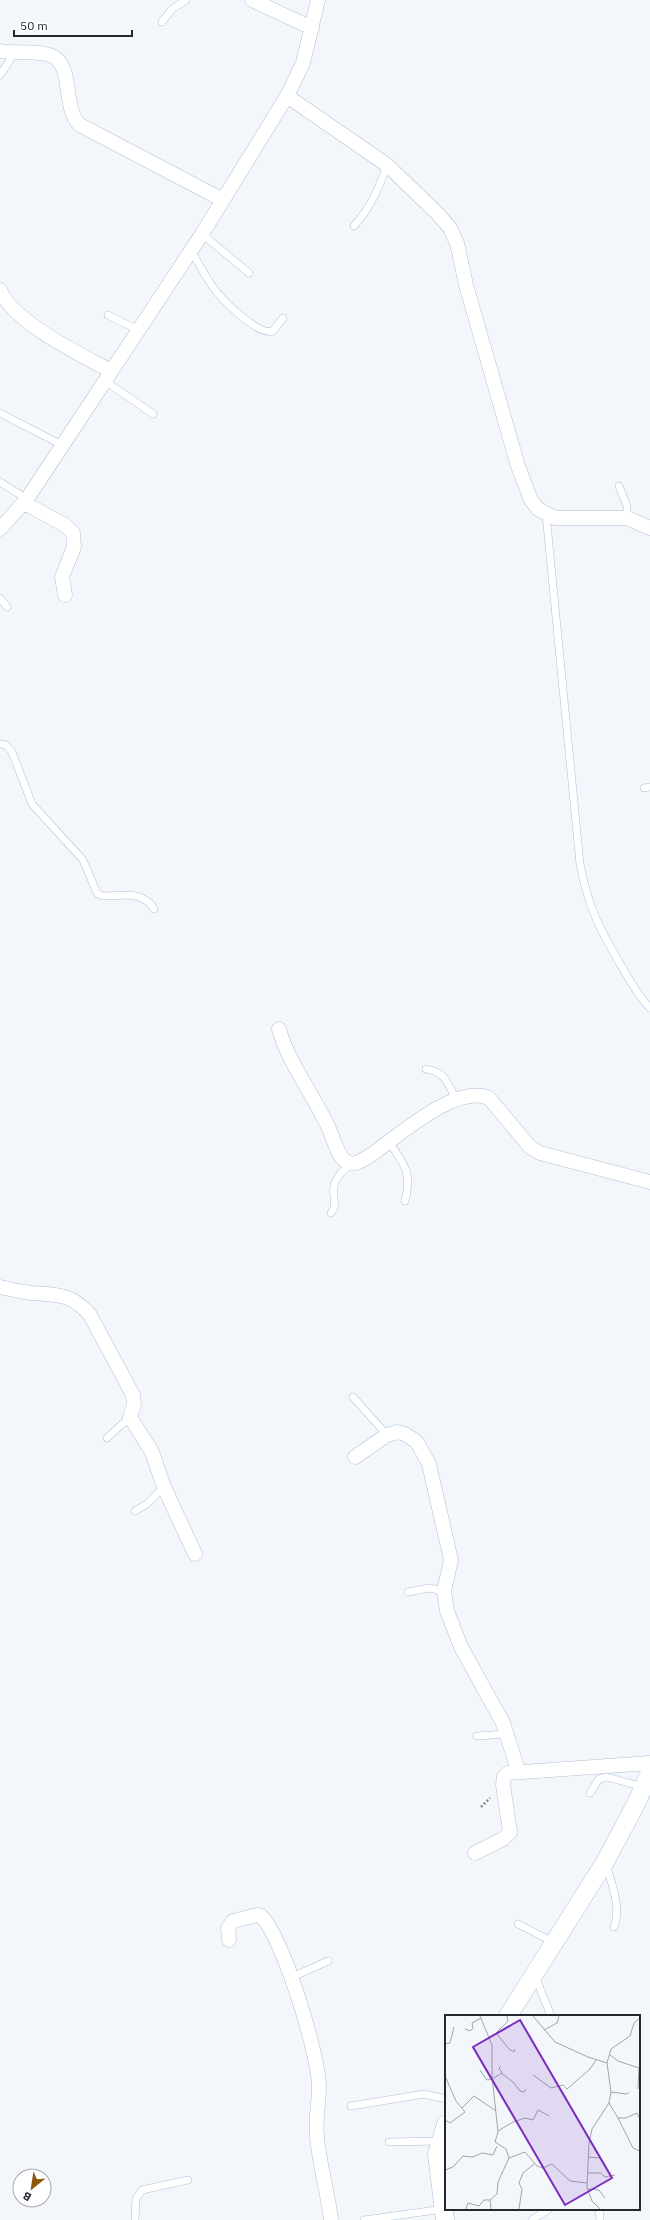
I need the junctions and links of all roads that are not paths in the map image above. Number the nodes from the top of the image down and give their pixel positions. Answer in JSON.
{"nodes":[{"id":1,"x":186,"y":0,"type":"edge"},
{"id":2,"x":252,"y":0,"type":"edge"},
{"id":3,"x":318,"y":0,"type":"edge"},
{"id":4,"x":162,"y":22,"type":"dead end"},
{"id":5,"x":312,"y":28,"type":"junction"},
{"id":6,"x":0,"y":51,"type":"edge"},
{"id":7,"x":14,"y":54,"type":"junction"},
{"id":8,"x":0,"y":75,"type":"edge"},
{"id":9,"x":287,"y":96,"type":"junction"},
{"id":10,"x":387,"y":165,"type":"junction"},
{"id":11,"x":223,"y":200,"type":"junction"},
{"id":12,"x":354,"y":226,"type":"dead end"},
{"id":13,"x":202,"y":234,"type":"junction"},
{"id":14,"x":191,"y":250,"type":"junction"},
{"id":15,"x":249,"y":273,"type":"dead end"},
{"id":16,"x":0,"y":290,"type":"edge"},
{"id":17,"x":108,"y":315,"type":"dead end"},
{"id":18,"x":283,"y":318,"type":"dead end"},
{"id":19,"x":138,"y":330,"type":"junction"},
{"id":20,"x":108,"y":376,"type":"junction"},
{"id":21,"x":0,"y":413,"type":"edge"},
{"id":22,"x":153,"y":414,"type":"dead end"},
{"id":23,"x":62,"y":445,"type":"junction"},
{"id":24,"x":0,"y":482,"type":"edge"},
{"id":25,"x":619,"y":486,"type":"dead end"},
{"id":26,"x":26,"y":501,"type":"junction"},
{"id":27,"x":546,"y":514,"type":"junction"},
{"id":28,"x":627,"y":518,"type":"junction"},
{"id":29,"x":650,"y":528,"type":"edge"},
{"id":30,"x":0,"y":529,"type":"edge"},
{"id":31,"x":65,"y":595,"type":"dead end"},
{"id":32,"x":0,"y":598,"type":"edge"},
{"id":33,"x":7,"y":606,"type":"dead end"},
{"id":34,"x":0,"y":744,"type":"edge"},
{"id":35,"x":154,"y":909,"type":"dead end"},
{"id":36,"x":650,"y":1008,"type":"edge"},
{"id":37,"x":279,"y":1029,"type":"dead end"},
{"id":38,"x":426,"y":1068,"type":"dead end"},
{"id":39,"x":456,"y":1099,"type":"junction"},
{"id":40,"x":389,"y":1142,"type":"junction"},
{"id":41,"x":351,"y":1164,"type":"junction"},
{"id":42,"x":650,"y":1182,"type":"edge"},
{"id":43,"x":405,"y":1201,"type":"dead end"},
{"id":44,"x":331,"y":1213,"type":"dead end"},
{"id":45,"x":0,"y":1287,"type":"edge"},
{"id":46,"x":354,"y":1397,"type":"dead end"},
{"id":47,"x":130,"y":1417,"type":"junction"},
{"id":48,"x":387,"y":1435,"type":"junction"},
{"id":49,"x":107,"y":1438,"type":"dead end"},
{"id":50,"x":355,"y":1457,"type":"dead end"},
{"id":51,"x":164,"y":1487,"type":"junction"},
{"id":52,"x":135,"y":1511,"type":"dead end"},
{"id":53,"x":196,"y":1554,"type":"dead end"},
{"id":54,"x":444,"y":1591,"type":"junction"},
{"id":55,"x":408,"y":1592,"type":"dead end"},
{"id":56,"x":507,"y":1734,"type":"junction"},
{"id":57,"x":477,"y":1736,"type":"dead end"},
{"id":58,"x":650,"y":1763,"type":"edge"},
{"id":59,"x":518,"y":1770,"type":"junction"},
{"id":60,"x":647,"y":1780,"type":"edge"},
{"id":61,"x":590,"y":1793,"type":"dead end"},
{"id":62,"x":475,"y":1853,"type":"dead end"},
{"id":63,"x":605,"y":1862,"type":"junction"},
{"id":64,"x":518,"y":1924,"type":"dead end"},
{"id":65,"x":614,"y":1927,"type":"dead end"},
{"id":66,"x":229,"y":1940,"type":"dead end"},
{"id":67,"x":553,"y":1942,"type":"junction"},
{"id":68,"x":328,"y":1960,"type":"dead end"},
{"id":69,"x":534,"y":1974,"type":"junction"},
{"id":70,"x":292,"y":1977,"type":"junction"},
{"id":71,"x":509,"y":2015,"type":"edge"},
{"id":72,"x":550,"y":2015,"type":"edge"},
{"id":73,"x":445,"y":2099,"type":"edge"},
{"id":74,"x":351,"y":2106,"type":"dead end"},
{"id":75,"x":445,"y":2127,"type":"edge"},
{"id":76,"x":440,"y":2141,"type":"junction"},
{"id":77,"x":389,"y":2142,"type":"dead end"},
{"id":78,"x":188,"y":2180,"type":"dead end"},
{"id":79,"x":547,"y":2210,"type":"edge"},
{"id":80,"x":599,"y":2210,"type":"edge"},
{"id":81,"x":445,"y":2215,"type":"edge"},
{"id":82,"x":135,"y":2220,"type":"edge"},
{"id":83,"x":332,"y":2220,"type":"edge"},
{"id":84,"x":364,"y":2220,"type":"edge"},
{"id":85,"x":532,"y":2220,"type":"edge"},
{"id":86,"x":600,"y":2220,"type":"edge"}],
"edges":[{"from":1,"to":4,"type":"lane"},
{"from":2,"to":5,"type":"street"},
{"from":3,"to":5,"type":"street"},
{"from":5,"to":9,"type":"street"},
{"from":6,"to":7,"type":"street"},
{"from":7,"to":8,"type":"lane"},
{"from":7,"to":11,"type":"street"},
{"from":9,"to":10,"type":"street"},
{"from":9,"to":11,"type":"street"},
{"from":10,"to":12,"type":"lane"},
{"from":10,"to":27,"type":"street"},
{"from":11,"to":13,"type":"street"},
{"from":13,"to":14,"type":"street"},
{"from":13,"to":15,"type":"lane"},
{"from":14,"to":18,"type":"lane"},
{"from":14,"to":19,"type":"street"},
{"from":16,"to":20,"type":"street"},
{"from":17,"to":19,"type":"lane"},
{"from":19,"to":20,"type":"street"},
{"from":20,"to":22,"type":"lane"},
{"from":20,"to":23,"type":"street"},
{"from":21,"to":23,"type":"lane"},
{"from":23,"to":26,"type":"street"},
{"from":24,"to":26,"type":"lane"},
{"from":25,"to":28,"type":"lane"},
{"from":26,"to":30,"type":"street"},
{"from":26,"to":31,"type":"street"},
{"from":27,"to":28,"type":"street"},
{"from":27,"to":36,"type":"lane"},
{"from":28,"to":29,"type":"street"},
{"from":32,"to":33,"type":"lane"},
{"from":34,"to":35,"type":"lane"},
{"from":37,"to":41,"type":"street"},
{"from":38,"to":39,"type":"lane"},
{"from":39,"to":40,"type":"street"},
{"from":39,"to":42,"type":"street"},
{"from":40,"to":41,"type":"street"},
{"from":40,"to":43,"type":"lane"},
{"from":41,"to":44,"type":"lane"},
{"from":45,"to":47,"type":"street"},
{"from":46,"to":48,"type":"lane"},
{"from":47,"to":49,"type":"lane"},
{"from":47,"to":51,"type":"street"},
{"from":48,"to":50,"type":"street"},
{"from":48,"to":54,"type":"street"},
{"from":51,"to":52,"type":"lane"},
{"from":51,"to":53,"type":"street"},
{"from":54,"to":55,"type":"lane"},
{"from":54,"to":56,"type":"street"},
{"from":56,"to":57,"type":"lane"},
{"from":56,"to":59,"type":"street"},
{"from":58,"to":59,"type":"street"},
{"from":59,"to":62,"type":"street"},
{"from":60,"to":61,"type":"lane"},
{"from":60,"to":63,"type":"street"},
{"from":63,"to":65,"type":"lane"},
{"from":63,"to":67,"type":"street"},
{"from":64,"to":67,"type":"lane"},
{"from":66,"to":70,"type":"street"},
{"from":67,"to":69,"type":"street"},
{"from":68,"to":70,"type":"lane"},
{"from":69,"to":71,"type":"street"},
{"from":69,"to":72,"type":"lane"},
{"from":70,"to":83,"type":"street"},
{"from":73,"to":74,"type":"lane"},
{"from":75,"to":76,"type":"street"},
{"from":76,"to":77,"type":"lane"},
{"from":76,"to":81,"type":"street"},
{"from":78,"to":82,"type":"lane"},
{"from":79,"to":85,"type":"lane"},
{"from":80,"to":86,"type":"lane"},
{"from":81,"to":84,"type":"lane"}]}
